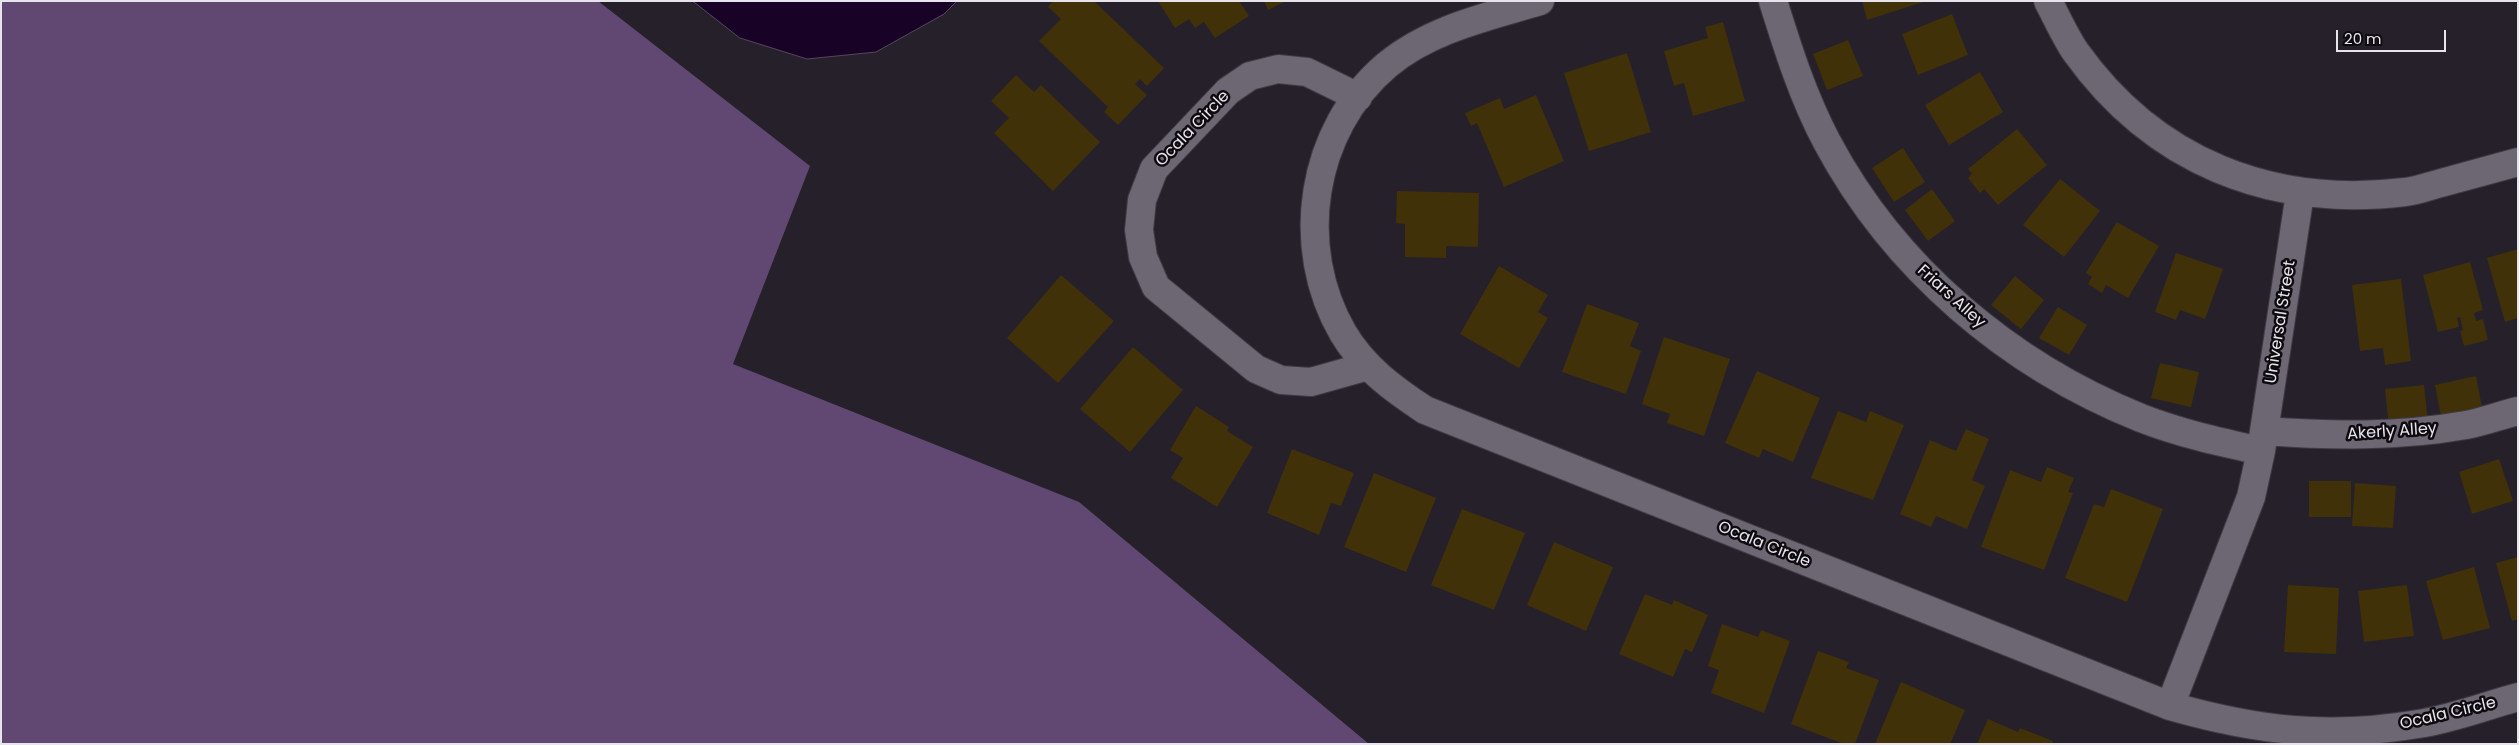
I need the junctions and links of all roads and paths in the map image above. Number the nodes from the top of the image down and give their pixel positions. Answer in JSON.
{"nodes":[{"id":1,"x":1540,"y":1,"type":"edge"},
{"id":2,"x":1773,"y":1,"type":"edge"},
{"id":3,"x":2048,"y":1,"type":"edge"},
{"id":4,"x":1358,"y":97,"type":"junction"},
{"id":5,"x":2518,"y":162,"type":"edge"},
{"id":6,"x":2300,"y":193,"type":"junction"},
{"id":7,"x":1368,"y":366,"type":"junction"},
{"id":8,"x":2518,"y":411,"type":"edge"},
{"id":9,"x":2262,"y":441,"type":"junction"},
{"id":10,"x":2518,"y":697,"type":"edge"},
{"id":11,"x":2170,"y":706,"type":"junction"}],
"edges":[{"from":1,"to":4,"type":"street"},
{"from":2,"to":9,"type":"street","name":"Friars Alley"},
{"from":3,"to":6,"type":"street"},
{"from":4,"to":7,"type":"street","name":"Ocala Circle"},
{"from":4,"to":7,"type":"street","name":"Ocala Circle"},
{"from":5,"to":6,"type":"street"},
{"from":6,"to":9,"type":"street","name":"Universal Street"},
{"from":7,"to":11,"type":"street","name":"Ocala Circle"},
{"from":8,"to":9,"type":"street","name":"Akerly Alley"},
{"from":9,"to":11,"type":"street"},
{"from":10,"to":11,"type":"street","name":"Ocala Circle"}]}
